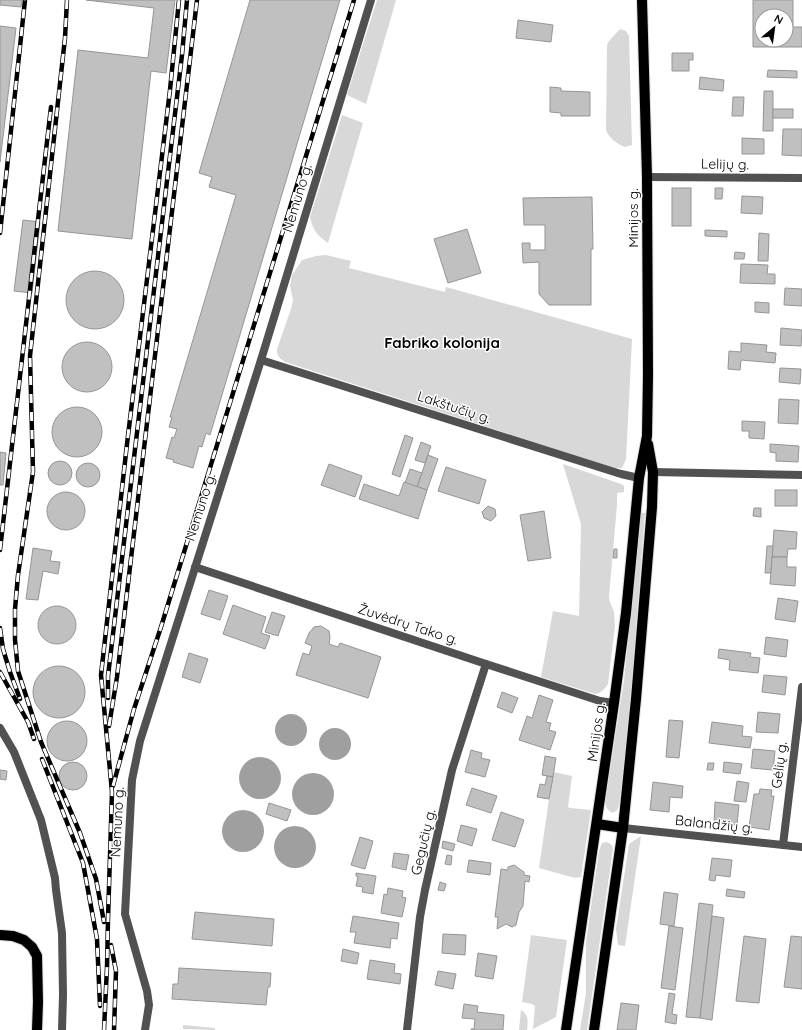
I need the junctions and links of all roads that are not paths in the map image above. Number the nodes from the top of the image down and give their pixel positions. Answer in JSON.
{"nodes":[{"id":1,"x":371,"y":0,"type":"edge"},
{"id":2,"x":642,"y":0,"type":"edge"},
{"id":3,"x":647,"y":177,"type":"junction"},
{"id":4,"x":802,"y":178,"type":"edge"},
{"id":5,"x":261,"y":360,"type":"junction"},
{"id":6,"x":647,"y":436,"type":"junction"},
{"id":7,"x":653,"y":472,"type":"junction"},
{"id":8,"x":802,"y":475,"type":"edge"},
{"id":9,"x":639,"y":478,"type":"junction"},
{"id":10,"x":195,"y":567,"type":"junction"},
{"id":11,"x":486,"y":664,"type":"junction"},
{"id":12,"x":802,"y":688,"type":"edge"},
{"id":13,"x":614,"y":703,"type":"junction"},
{"id":14,"x":0,"y":728,"type":"edge"},
{"id":15,"x":597,"y":824,"type":"junction"},
{"id":16,"x":623,"y":828,"type":"junction"},
{"id":17,"x":783,"y":845,"type":"junction"},
{"id":18,"x":802,"y":847,"type":"edge"},
{"id":19,"x":0,"y":935,"type":"edge"},
{"id":20,"x":37,"y":1030,"type":"edge"},
{"id":21,"x":62,"y":1030,"type":"edge"},
{"id":22,"x":145,"y":1030,"type":"edge"},
{"id":23,"x":407,"y":1030,"type":"edge"},
{"id":24,"x":566,"y":1030,"type":"edge"},
{"id":25,"x":594,"y":1030,"type":"edge"}],
"edges":[{"from":1,"to":5,"type":"street","name":"Nemuno g."},
{"from":2,"to":3,"type":"main road","name":"Minijos g."},
{"from":3,"to":4,"type":"street","name":"Lelijų g."},
{"from":3,"to":6,"type":"main road","name":"Minijos g."},
{"from":5,"to":9,"type":"street","name":"Lakštučių g."},
{"from":5,"to":10,"type":"street","name":"Nemuno g."},
{"from":6,"to":7,"type":"main road","name":"Minijos g."},
{"from":6,"to":9,"type":"main road","name":"Minijos g."},
{"from":7,"to":8,"type":"street"},
{"from":7,"to":16,"type":"main road","name":"Minijos g."},
{"from":9,"to":13,"type":"main road","name":"Minijos g."},
{"from":10,"to":11,"type":"street","name":"Žuvėdrų Tako g."},
{"from":10,"to":22,"type":"street","name":"Nemuno g."},
{"from":11,"to":13,"type":"street","name":"Žuvėdrų Tako g."},
{"from":11,"to":23,"type":"street","name":"Gegučių g."},
{"from":12,"to":17,"type":"street","name":"Gėlių g."},
{"from":13,"to":15,"type":"main road","name":"Minijos g."},
{"from":14,"to":21,"type":"street"},
{"from":15,"to":16,"type":"main road"},
{"from":15,"to":24,"type":"main road","name":"Minijos g."},
{"from":16,"to":17,"type":"street","name":"Balandžių g."},
{"from":16,"to":25,"type":"main road","name":"Minijos g."},
{"from":17,"to":18,"type":"street","name":"Balandžių g."},
{"from":19,"to":20,"type":"main road"}]}
